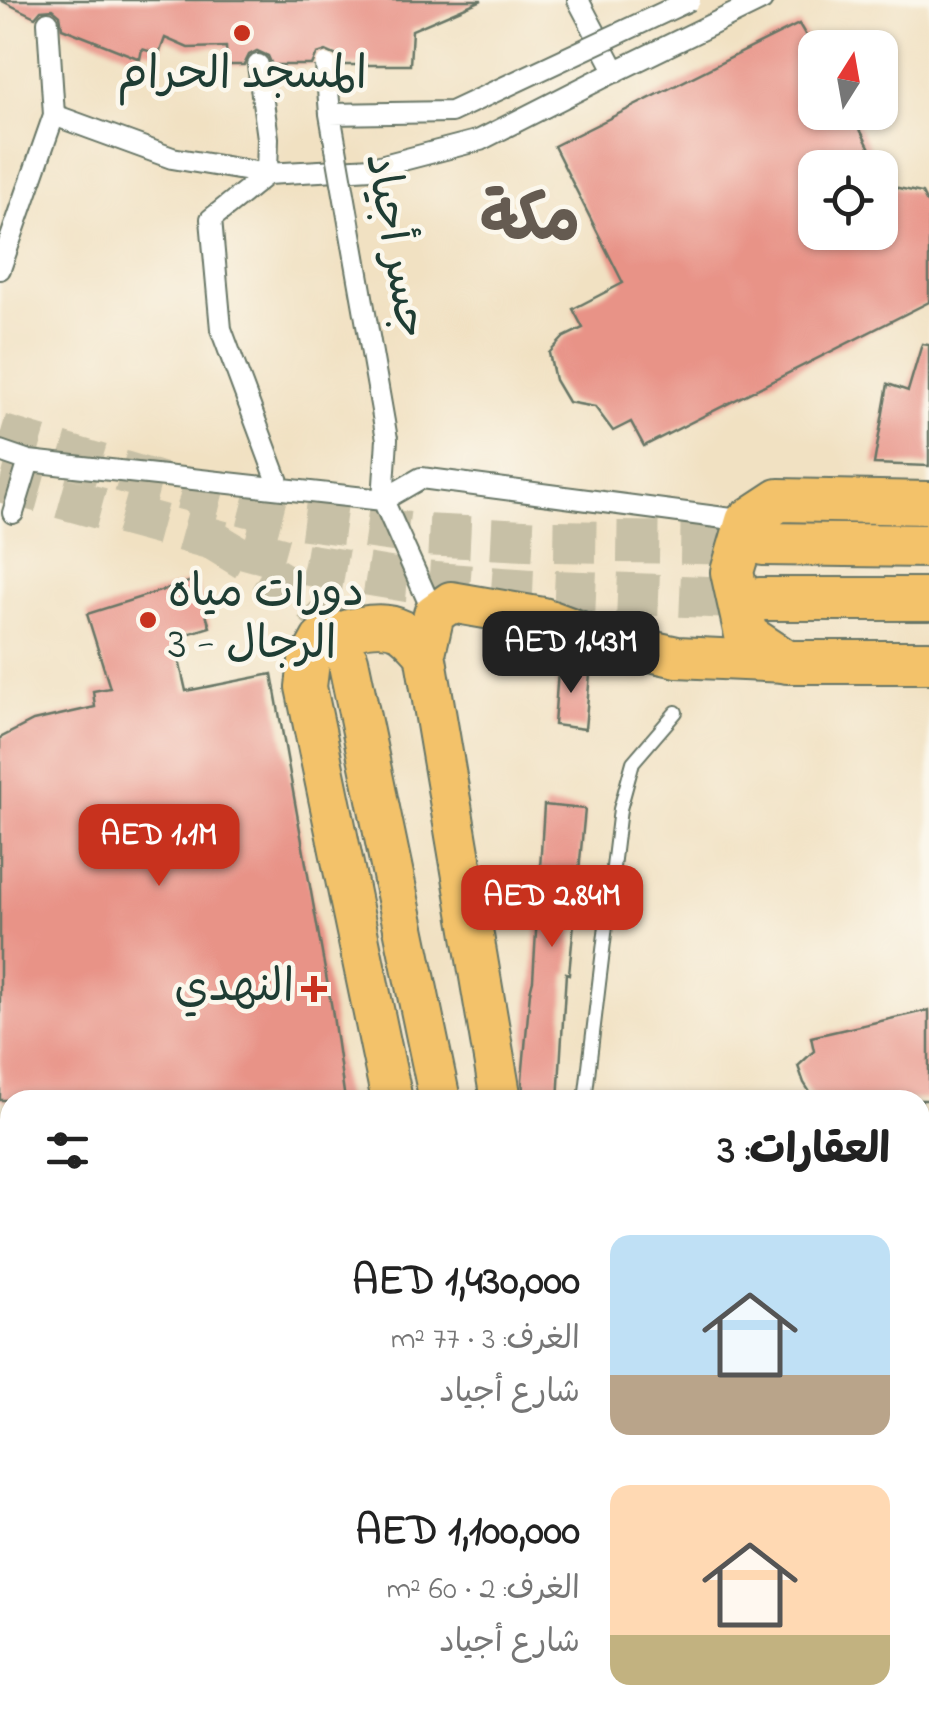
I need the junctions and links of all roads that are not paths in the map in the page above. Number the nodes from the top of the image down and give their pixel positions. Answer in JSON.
{"nodes":[{"id":1,"x":578,"y":0,"type":"edge"},
{"id":2,"x":690,"y":0,"type":"edge"},
{"id":3,"x":762,"y":0,"type":"edge"},
{"id":4,"x":48,"y":22,"type":"dead end"},
{"id":5,"x":258,"y":65,"type":"dead end"},
{"id":6,"x":326,"y":65,"type":"dead end"},
{"id":7,"x":616,"y":72,"type":"junction"},
{"id":8,"x":330,"y":114,"type":"junction"},
{"id":9,"x":54,"y":115,"type":"junction"},
{"id":10,"x":267,"y":174,"type":"junction"},
{"id":11,"x":0,"y":270,"type":"edge"},
{"id":12,"x":0,"y":450,"type":"edge"},
{"id":13,"x":29,"y":460,"type":"junction"},
{"id":14,"x":280,"y":487,"type":"junction"},
{"id":15,"x":383,"y":500,"type":"junction"},
{"id":16,"x":929,"y":503,"type":"edge"},
{"id":17,"x":13,"y":513,"type":"dead end"},
{"id":18,"x":755,"y":533,"type":"junction"},
{"id":19,"x":929,"y":546,"type":"edge"},
{"id":20,"x":758,"y":598,"type":"tunnel mouth"},
{"id":21,"x":929,"y":599,"type":"edge"},
{"id":22,"x":434,"y":614,"type":"junction"},
{"id":23,"x":425,"y":653,"type":"junction"},
{"id":24,"x":348,"y":660,"type":"tunnel mouth"},
{"id":25,"x":787,"y":662,"type":"junction"},
{"id":26,"x":929,"y":662,"type":"edge"},
{"id":27,"x":676,"y":712,"type":"dead end"},
{"id":28,"x":390,"y":1090,"type":"edge"},
{"id":29,"x":438,"y":1090,"type":"edge"},
{"id":30,"x":500,"y":1090,"type":"edge"},
{"id":31,"x":586,"y":1090,"type":"edge"}],
"edges":[{"from":1,"to":7,"type":"street"},
{"from":2,"to":8,"type":"street","bridge":true},
{"from":3,"to":7,"type":"street"},
{"from":4,"to":9,"type":"street"},
{"from":5,"to":10,"type":"street"},
{"from":6,"to":8,"type":"street","name":"جسر أجياد","bridge":true},
{"from":7,"to":10,"type":"street"},
{"from":8,"to":15,"type":"street","name":"جسر أجياد","bridge":true},
{"from":9,"to":10,"type":"street"},
{"from":9,"to":11,"type":"street"},
{"from":10,"to":14,"type":"street"},
{"from":12,"to":13,"type":"street"},
{"from":13,"to":14,"type":"street"},
{"from":13,"to":17,"type":"street"},
{"from":14,"to":15,"type":"street"},
{"from":15,"to":18,"type":"street"},
{"from":15,"to":22,"type":"street"},
{"from":16,"to":18,"type":"highway"},
{"from":18,"to":19,"type":"highway"},
{"from":18,"to":25,"type":"highway"},
{"from":20,"to":21,"type":"highway"},
{"from":22,"to":23,"type":"main road"},
{"from":22,"to":25,"type":"main road"},
{"from":23,"to":28,"type":"main road"},
{"from":23,"to":30,"type":"main road"},
{"from":24,"to":29,"type":"main road"},
{"from":25,"to":26,"type":"highway"},
{"from":27,"to":31,"type":"lane"}]}
